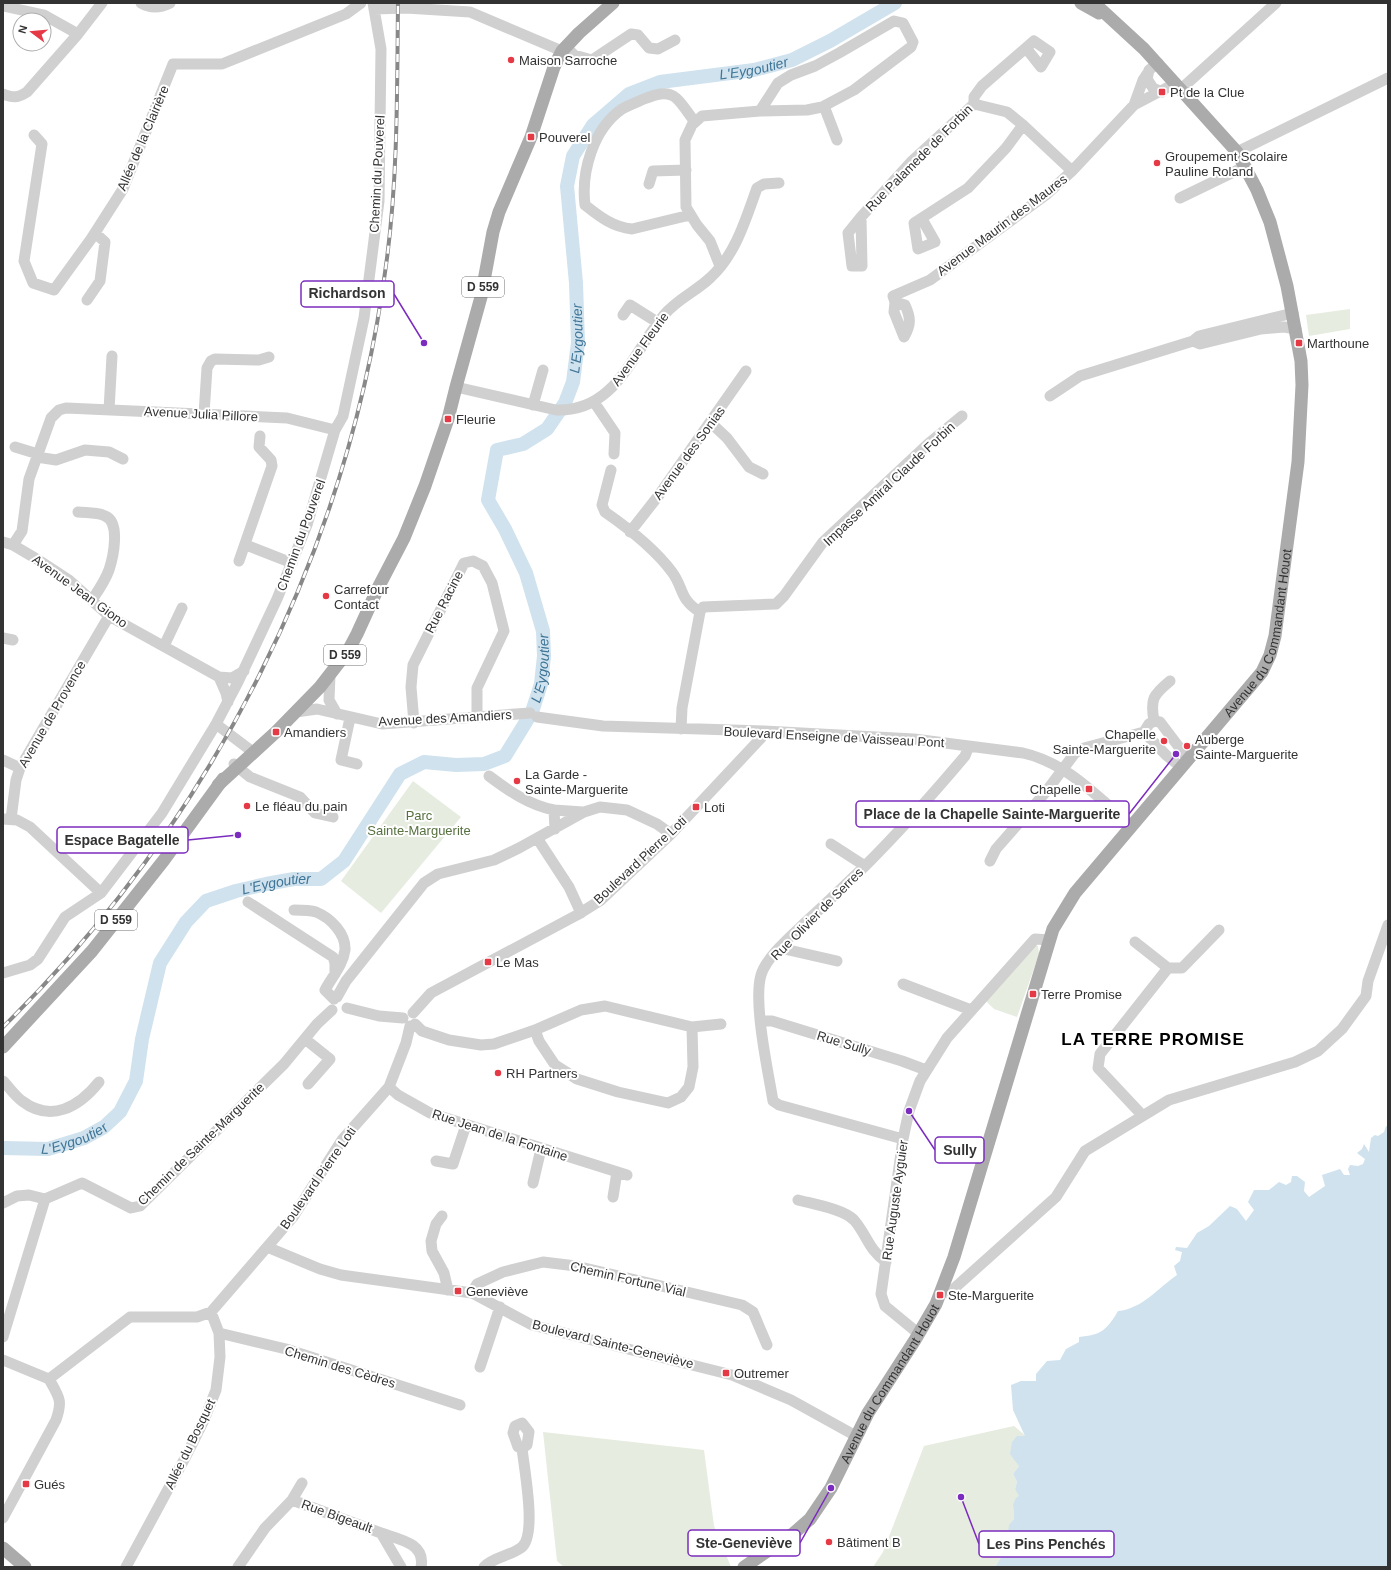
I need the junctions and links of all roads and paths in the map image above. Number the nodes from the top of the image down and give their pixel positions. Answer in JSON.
{"nodes":[{"id":1,"x":102,"y":3,"type":"edge"},
{"id":2,"x":141,"y":3,"type":"edge"},
{"id":3,"x":170,"y":3,"type":"edge"},
{"id":4,"x":361,"y":3,"type":"edge"},
{"id":5,"x":613,"y":3,"type":"edge"},
{"id":6,"x":1081,"y":3,"type":"edge"},
{"id":7,"x":1094,"y":3,"type":"edge"},
{"id":8,"x":1276,"y":3,"type":"edge"},
{"id":9,"x":3,"y":6,"type":"edge"},
{"id":10,"x":377,"y":7,"type":"edge"},
{"id":11,"x":1111,"y":20,"type":"junction"},
{"id":12,"x":78,"y":34,"type":"junction"},
{"id":13,"x":675,"y":40,"type":"dead end"},
{"id":14,"x":1026,"y":48,"type":"dead end"},
{"id":15,"x":564,"y":49,"type":"junction"},
{"id":16,"x":1158,"y":63,"type":"junction"},
{"id":17,"x":1147,"y":74,"type":"junction"},
{"id":18,"x":1388,"y":78,"type":"edge"},
{"id":19,"x":1178,"y":86,"type":"junction"},
{"id":20,"x":1162,"y":92,"type":"junction"},
{"id":21,"x":3,"y":94,"type":"edge"},
{"id":22,"x":974,"y":104,"type":"junction"},
{"id":23,"x":1134,"y":105,"type":"junction"},
{"id":24,"x":824,"y":106,"type":"junction"},
{"id":25,"x":760,"y":111,"type":"junction"},
{"id":26,"x":695,"y":122,"type":"junction"},
{"id":27,"x":1023,"y":125,"type":"junction"},
{"id":28,"x":34,"y":135,"type":"dead end"},
{"id":29,"x":837,"y":140,"type":"dead end"},
{"id":30,"x":1237,"y":152,"type":"junction"},
{"id":31,"x":1246,"y":166,"type":"junction"},
{"id":32,"x":686,"y":170,"type":"junction"},
{"id":33,"x":1072,"y":172,"type":"junction"},
{"id":34,"x":779,"y":183,"type":"dead end"},
{"id":35,"x":649,"y":184,"type":"dead end"},
{"id":36,"x":1180,"y":198,"type":"dead end"},
{"id":37,"x":690,"y":215,"type":"junction"},
{"id":38,"x":860,"y":217,"type":"dead end"},
{"id":39,"x":922,"y":218,"type":"dead end"},
{"id":40,"x":95,"y":233,"type":"junction"},
{"id":41,"x":720,"y":266,"type":"junction"},
{"id":42,"x":894,"y":299,"type":"dead end"},
{"id":43,"x":87,"y":300,"type":"dead end"},
{"id":44,"x":1293,"y":313,"type":"junction"},
{"id":45,"x":623,"y":315,"type":"dead end"},
{"id":46,"x":657,"y":322,"type":"junction"},
{"id":47,"x":1296,"y":329,"type":"junction"},
{"id":48,"x":1193,"y":341,"type":"junction"},
{"id":49,"x":112,"y":356,"type":"dead end"},
{"id":50,"x":270,"y":357,"type":"dead end"},
{"id":51,"x":542,"y":370,"type":"dead end"},
{"id":52,"x":746,"y":371,"type":"dead end"},
{"id":53,"x":456,"y":387,"type":"junction"},
{"id":54,"x":1050,"y":396,"type":"dead end"},
{"id":55,"x":594,"y":402,"type":"junction"},
{"id":56,"x":533,"y":405,"type":"junction"},
{"id":57,"x":109,"y":410,"type":"junction"},
{"id":58,"x":204,"y":414,"type":"junction"},
{"id":59,"x":962,"y":416,"type":"dead end"},
{"id":60,"x":711,"y":423,"type":"junction"},
{"id":61,"x":335,"y":430,"type":"junction"},
{"id":62,"x":260,"y":436,"type":"dead end"},
{"id":63,"x":15,"y":447,"type":"dead end"},
{"id":64,"x":614,"y":454,"type":"dead end"},
{"id":65,"x":38,"y":456,"type":"junction"},
{"id":66,"x":123,"y":459,"type":"dead end"},
{"id":67,"x":610,"y":470,"type":"dead end"},
{"id":68,"x":763,"y":474,"type":"dead end"},
{"id":69,"x":78,"y":512,"type":"dead end"},
{"id":70,"x":630,"y":532,"type":"junction"},
{"id":71,"x":8,"y":544,"type":"edge"},
{"id":72,"x":246,"y":545,"type":"junction"},
{"id":73,"x":239,"y":561,"type":"dead end"},
{"id":74,"x":292,"y":563,"type":"junction"},
{"id":75,"x":378,"y":588,"type":"junction"},
{"id":76,"x":92,"y":600,"type":"junction"},
{"id":77,"x":182,"y":608,"type":"dead end"},
{"id":78,"x":700,"y":612,"type":"junction"},
{"id":79,"x":109,"y":616,"type":"junction"},
{"id":80,"x":164,"y":646,"type":"junction"},
{"id":81,"x":244,"y":671,"type":"junction"},
{"id":82,"x":219,"y":677,"type":"junction"},
{"id":83,"x":1170,"y":681,"type":"dead end"},
{"id":84,"x":316,"y":689,"type":"junction"},
{"id":85,"x":228,"y":702,"type":"junction"},
{"id":86,"x":317,"y":710,"type":"junction"},
{"id":87,"x":296,"y":712,"type":"junction"},
{"id":88,"x":337,"y":714,"type":"junction"},
{"id":89,"x":533,"y":715,"type":"joint"},
{"id":90,"x":477,"y":716,"type":"junction"},
{"id":91,"x":350,"y":718,"type":"junction"},
{"id":92,"x":1154,"y":721,"type":"junction"},
{"id":93,"x":414,"y":723,"type":"junction"},
{"id":94,"x":216,"y":724,"type":"junction"},
{"id":95,"x":681,"y":729,"type":"junction"},
{"id":96,"x":764,"y":731,"type":"junction"},
{"id":97,"x":1144,"y":732,"type":"junction"},
{"id":98,"x":969,"y":746,"type":"junction"},
{"id":99,"x":251,"y":751,"type":"junction"},
{"id":100,"x":3,"y":760,"type":"edge"},
{"id":101,"x":1184,"y":763,"type":"junction"},
{"id":102,"x":357,"y":764,"type":"dead end"},
{"id":103,"x":236,"y":766,"type":"junction"},
{"id":104,"x":20,"y":768,"type":"junction"},
{"id":105,"x":1063,"y":768,"type":"junction"},
{"id":106,"x":489,"y":776,"type":"dead end"},
{"id":107,"x":554,"y":810,"type":"junction"},
{"id":108,"x":584,"y":812,"type":"junction"},
{"id":109,"x":333,"y":818,"type":"dead end"},
{"id":110,"x":7,"y":819,"type":"edge"},
{"id":111,"x":1132,"y":826,"type":"junction"},
{"id":112,"x":555,"y":829,"type":"junction"},
{"id":113,"x":671,"y":834,"type":"junction"},
{"id":114,"x":537,"y":838,"type":"junction"},
{"id":115,"x":831,"y":844,"type":"dead end"},
{"id":116,"x":990,"y":860,"type":"dead end"},
{"id":117,"x":865,"y":866,"type":"junction"},
{"id":118,"x":101,"y":893,"type":"junction"},
{"id":119,"x":248,"y":902,"type":"dead end"},
{"id":120,"x":294,"y":910,"type":"dead end"},
{"id":121,"x":580,"y":913,"type":"junction"},
{"id":122,"x":1388,"y":925,"type":"edge"},
{"id":123,"x":1219,"y":930,"type":"dead end"},
{"id":124,"x":1050,"y":940,"type":"junction"},
{"id":125,"x":1135,"y":942,"type":"dead end"},
{"id":126,"x":780,"y":948,"type":"junction"},
{"id":127,"x":837,"y":961,"type":"dead end"},
{"id":128,"x":1168,"y":968,"type":"junction"},
{"id":129,"x":3,"y":973,"type":"edge"},
{"id":130,"x":335,"y":976,"type":"junction"},
{"id":131,"x":903,"y":984,"type":"dead end"},
{"id":132,"x":334,"y":1002,"type":"junction"},
{"id":133,"x":971,"y":1010,"type":"junction"},
{"id":134,"x":410,"y":1020,"type":"junction"},
{"id":135,"x":761,"y":1021,"type":"junction"},
{"id":136,"x":721,"y":1024,"type":"dead end"},
{"id":137,"x":692,"y":1028,"type":"junction"},
{"id":138,"x":535,"y":1030,"type":"junction"},
{"id":139,"x":305,"y":1039,"type":"junction"},
{"id":140,"x":3,"y":1047,"type":"edge"},
{"id":141,"x":926,"y":1070,"type":"junction"},
{"id":142,"x":3,"y":1081,"type":"edge"},
{"id":143,"x":99,"y":1082,"type":"dead end"},
{"id":144,"x":308,"y":1084,"type":"dead end"},
{"id":145,"x":389,"y":1087,"type":"junction"},
{"id":146,"x":1142,"y":1115,"type":"junction"},
{"id":147,"x":466,"y":1125,"type":"junction"},
{"id":148,"x":903,"y":1139,"type":"junction"},
{"id":149,"x":541,"y":1149,"type":"junction"},
{"id":150,"x":436,"y":1161,"type":"dead end"},
{"id":151,"x":533,"y":1183,"type":"dead end"},
{"id":152,"x":613,"y":1197,"type":"dead end"},
{"id":153,"x":45,"y":1199,"type":"junction"},
{"id":154,"x":798,"y":1200,"type":"dead end"},
{"id":155,"x":3,"y":1203,"type":"edge"},
{"id":156,"x":442,"y":1216,"type":"dead end"},
{"id":157,"x":267,"y":1247,"type":"junction"},
{"id":158,"x":886,"y":1262,"type":"junction"},
{"id":159,"x":448,"y":1290,"type":"junction"},
{"id":160,"x":941,"y":1292,"type":"junction"},
{"id":161,"x":472,"y":1293,"type":"junction"},
{"id":162,"x":500,"y":1307,"type":"junction"},
{"id":163,"x":211,"y":1312,"type":"junction"},
{"id":164,"x":219,"y":1333,"type":"junction"},
{"id":165,"x":919,"y":1334,"type":"junction"},
{"id":166,"x":3,"y":1337,"type":"edge"},
{"id":167,"x":767,"y":1346,"type":"dead end"},
{"id":168,"x":3,"y":1360,"type":"edge"},
{"id":169,"x":480,"y":1367,"type":"dead end"},
{"id":170,"x":49,"y":1379,"type":"junction"},
{"id":171,"x":460,"y":1405,"type":"dead end"},
{"id":172,"x":856,"y":1436,"type":"junction"},
{"id":173,"x":522,"y":1448,"type":"dead end"},
{"id":174,"x":302,"y":1483,"type":"dead end"},
{"id":175,"x":292,"y":1500,"type":"junction"},
{"id":176,"x":3,"y":1518,"type":"edge"},
{"id":177,"x":381,"y":1533,"type":"junction"},
{"id":178,"x":3,"y":1548,"type":"edge"},
{"id":179,"x":25,"y":1567,"type":"edge"},
{"id":180,"x":126,"y":1567,"type":"edge"},
{"id":181,"x":238,"y":1567,"type":"edge"},
{"id":182,"x":401,"y":1567,"type":"edge"},
{"id":183,"x":421,"y":1567,"type":"edge"},
{"id":184,"x":484,"y":1567,"type":"edge"},
{"id":185,"x":744,"y":1567,"type":"edge"}],
"edges":[{"from":1,"to":12,"type":"street"},
{"from":2,"to":3,"type":"street"},
{"from":4,"to":40,"type":"street","name":"Allée de la Clairière"},
{"from":5,"to":15,"type":"main road","number":"D 559"},
{"from":6,"to":11,"type":"main road","name":"Avenue du Commandant Houot"},
{"from":7,"to":11,"type":"main road","name":"Avenue du Commandant Houot"},
{"from":8,"to":19,"type":"street","name":"Avenue Maurin des Maures"},
{"from":9,"to":12,"type":"street"},
{"from":10,"to":15,"type":"street"},
{"from":10,"to":61,"type":"street","name":"Chemin du Pouverel"},
{"from":11,"to":16,"type":"main road","name":"Avenue du Commandant Houot"},
{"from":12,"to":21,"type":"street"},
{"from":13,"to":15,"type":"street"},
{"from":14,"to":22,"type":"street","name":"Rue Palamede de Forbin"},
{"from":15,"to":53,"type":"main road","number":"D 559"},
{"from":16,"to":17,"type":"street","name":"Avenue Maurin des Maures"},
{"from":16,"to":19,"type":"main road","name":"Avenue du Commandant Houot"},
{"from":17,"to":20,"type":"street"},
{"from":17,"to":23,"type":"street","name":"Avenue Maurin des Maures"},
{"from":18,"to":30,"type":"street"},
{"from":19,"to":20,"type":"street","name":"Avenue Maurin des Maures"},
{"from":19,"to":30,"type":"main road","name":"Avenue du Commandant Houot"},
{"from":20,"to":23,"type":"street","name":"Avenue Maurin des Maures"},
{"from":22,"to":27,"type":"street"},
{"from":22,"to":38,"type":"street","name":"Rue Palamede de Forbin"},
{"from":23,"to":33,"type":"street","name":"Avenue Maurin des Maures"},
{"from":24,"to":25,"type":"street"},
{"from":24,"to":25,"type":"street"},
{"from":24,"to":29,"type":"street"},
{"from":25,"to":26,"type":"street"},
{"from":26,"to":32,"type":"street"},
{"from":26,"to":37,"type":"street"},
{"from":27,"to":33,"type":"street"},
{"from":27,"to":39,"type":"street"},
{"from":28,"to":40,"type":"street","name":"Allée de la Clairière"},
{"from":30,"to":31,"type":"main road","name":"Avenue du Commandant Houot"},
{"from":31,"to":36,"type":"street"},
{"from":31,"to":44,"type":"main road","name":"Avenue du Commandant Houot"},
{"from":32,"to":35,"type":"street"},
{"from":32,"to":37,"type":"street"},
{"from":33,"to":42,"type":"street","name":"Avenue Maurin des Maures"},
{"from":34,"to":41,"type":"street","name":"Avenue Fleurie"},
{"from":37,"to":41,"type":"street"},
{"from":40,"to":43,"type":"street"},
{"from":41,"to":46,"type":"street","name":"Avenue Fleurie"},
{"from":44,"to":47,"type":"main road","name":"Avenue du Commandant Houot"},
{"from":44,"to":48,"type":"street"},
{"from":45,"to":46,"type":"street"},
{"from":46,"to":55,"type":"street","name":"Avenue Fleurie"},
{"from":47,"to":48,"type":"street"},
{"from":47,"to":101,"type":"main road","name":"Avenue du Commandant Houot"},
{"from":48,"to":54,"type":"street"},
{"from":49,"to":57,"type":"street"},
{"from":50,"to":58,"type":"street"},
{"from":51,"to":56,"type":"street"},
{"from":52,"to":60,"type":"street","name":"Avenue des Sonias"},
{"from":53,"to":56,"type":"street","name":"Avenue Fleurie"},
{"from":53,"to":75,"type":"main road","number":"D 559"},
{"from":55,"to":56,"type":"street","name":"Avenue Fleurie"},
{"from":55,"to":64,"type":"street"},
{"from":57,"to":58,"type":"street","name":"Avenue Julia Pillore"},
{"from":57,"to":65,"type":"street","name":"Avenue Julia Pillore"},
{"from":58,"to":61,"type":"street","name":"Avenue Julia Pillore"},
{"from":59,"to":78,"type":"street","name":"Impasse Amiral Claude Forbin"},
{"from":60,"to":68,"type":"street"},
{"from":60,"to":70,"type":"street","name":"Avenue des Sonias"},
{"from":61,"to":74,"type":"street","name":"Chemin du Pouverel"},
{"from":62,"to":72,"type":"street"},
{"from":63,"to":65,"type":"street"},
{"from":65,"to":66,"type":"street"},
{"from":65,"to":71,"type":"street"},
{"from":67,"to":70,"type":"street"},
{"from":69,"to":76,"type":"street"},
{"from":70,"to":78,"type":"street"},
{"from":71,"to":76,"type":"street","name":"Avenue Jean Giono"},
{"from":72,"to":73,"type":"street"},
{"from":72,"to":74,"type":"street"},
{"from":74,"to":81,"type":"street","name":"Chemin du Pouverel"},
{"from":75,"to":84,"type":"main road","number":"D 559"},
{"from":75,"to":84,"type":"main road","number":"D 559"},
{"from":76,"to":79,"type":"street","name":"Avenue Jean Giono"},
{"from":77,"to":80,"type":"street"},
{"from":78,"to":95,"type":"street"},
{"from":79,"to":80,"type":"street","name":"Avenue Jean Giono"},
{"from":79,"to":104,"type":"street","name":"Avenue de Provence"},
{"from":80,"to":82,"type":"street","name":"Avenue Jean Giono"},
{"from":81,"to":82,"type":"street"},
{"from":81,"to":85,"type":"street","name":"Chemin du Pouverel"},
{"from":82,"to":85,"type":"street"},
{"from":83,"to":92,"type":"street"},
{"from":84,"to":86,"type":"street"},
{"from":84,"to":87,"type":"main road","number":"D 559"},
{"from":84,"to":88,"type":"street"},
{"from":84,"to":99,"type":"main road","number":"D 559"},
{"from":85,"to":94,"type":"street","name":"Chemin du Pouverel"},
{"from":86,"to":87,"type":"street","name":"Avenue des Amandiers"},
{"from":86,"to":88,"type":"street","name":"Avenue des Amandiers"},
{"from":87,"to":99,"type":"main road","number":"D 559"},
{"from":88,"to":91,"type":"street","name":"Avenue des Amandiers"},
{"from":89,"to":90,"type":"street","name":"Avenue des Amandiers"},
{"from":89,"to":95,"type":"street","name":"Boulevard Enseigne de Vaisseau Pont"},
{"from":90,"to":93,"type":"street","name":"Avenue des Amandiers"},
{"from":90,"to":93,"type":"street","name":"Rue Racine"},
{"from":91,"to":93,"type":"street","name":"Avenue des Amandiers"},
{"from":91,"to":102,"type":"street"},
{"from":92,"to":97,"type":"street"},
{"from":92,"to":101,"type":"street"},
{"from":94,"to":99,"type":"street"},
{"from":94,"to":118,"type":"street","name":"Chemin du Pouverel"},
{"from":95,"to":96,"type":"street","name":"Boulevard Enseigne de Vaisseau Pont"},
{"from":96,"to":98,"type":"street","name":"Boulevard Enseigne de Vaisseau Pont"},
{"from":96,"to":113,"type":"street","name":"Boulevard Pierre Loti"},
{"from":97,"to":101,"type":"street"},
{"from":97,"to":105,"type":"street"},
{"from":98,"to":105,"type":"street","name":"Boulevard Enseigne de Vaisseau Pont"},
{"from":98,"to":117,"type":"street","name":"Rue Olivier de Serres"},
{"from":99,"to":103,"type":"main road","number":"D 559"},
{"from":100,"to":104,"type":"street"},
{"from":101,"to":111,"type":"main road","name":"Avenue du Commandant Houot"},
{"from":103,"to":109,"type":"street"},
{"from":103,"to":140,"type":"main road","number":"D 559"},
{"from":104,"to":110,"type":"street","name":"Avenue de Provence"},
{"from":105,"to":111,"type":"street","name":"Boulevard Enseigne de Vaisseau Pont"},
{"from":105,"to":116,"type":"street"},
{"from":106,"to":107,"type":"street"},
{"from":107,"to":108,"type":"street"},
{"from":107,"to":112,"type":"street"},
{"from":108,"to":112,"type":"street","name":"Chemin de Sainte-Marguerite"},
{"from":108,"to":113,"type":"street"},
{"from":110,"to":118,"type":"street"},
{"from":111,"to":124,"type":"main road","name":"Avenue du Commandant Houot"},
{"from":112,"to":114,"type":"street","name":"Chemin de Sainte-Marguerite"},
{"from":113,"to":121,"type":"street","name":"Boulevard Pierre Loti"},
{"from":114,"to":121,"type":"street"},
{"from":114,"to":132,"type":"street","name":"Chemin de Sainte-Marguerite"},
{"from":115,"to":117,"type":"street"},
{"from":117,"to":126,"type":"street","name":"Rue Olivier de Serres"},
{"from":118,"to":129,"type":"street","name":"Chemin du Pouverel"},
{"from":119,"to":130,"type":"street"},
{"from":120,"to":130,"type":"street"},
{"from":121,"to":134,"type":"street","name":"Boulevard Pierre Loti"},
{"from":122,"to":146,"type":"street"},
{"from":123,"to":128,"type":"street"},
{"from":124,"to":133,"type":"street","name":"Rue Auguste Ayguier"},
{"from":124,"to":160,"type":"main road","name":"Avenue du Commandant Houot"},
{"from":125,"to":128,"type":"street"},
{"from":126,"to":127,"type":"street"},
{"from":126,"to":135,"type":"street","name":"Rue Olivier de Serres"},
{"from":128,"to":146,"type":"street"},
{"from":130,"to":132,"type":"street"},
{"from":131,"to":133,"type":"street"},
{"from":132,"to":134,"type":"street"},
{"from":132,"to":139,"type":"street","name":"Chemin de Sainte-Marguerite"},
{"from":133,"to":141,"type":"street","name":"Rue Auguste Ayguier"},
{"from":134,"to":138,"type":"street"},
{"from":134,"to":145,"type":"street","name":"Boulevard Pierre Loti"},
{"from":135,"to":141,"type":"street","name":"Rue Sully"},
{"from":135,"to":148,"type":"street","name":"Rue Olivier de Serres"},
{"from":136,"to":137,"type":"street"},
{"from":137,"to":138,"type":"street"},
{"from":137,"to":138,"type":"street"},
{"from":139,"to":144,"type":"street"},
{"from":139,"to":153,"type":"street","name":"Chemin de Sainte-Marguerite"},
{"from":141,"to":148,"type":"street","name":"Rue Auguste Ayguier"},
{"from":142,"to":143,"type":"street"},
{"from":145,"to":147,"type":"street","name":"Rue Jean de la Fontaine"},
{"from":145,"to":157,"type":"street","name":"Boulevard Pierre Loti"},
{"from":146,"to":160,"type":"street"},
{"from":147,"to":149,"type":"street","name":"Rue Jean de la Fontaine"},
{"from":147,"to":150,"type":"street"},
{"from":148,"to":158,"type":"street","name":"Rue Auguste Ayguier"},
{"from":149,"to":151,"type":"street"},
{"from":149,"to":152,"type":"street","name":"Rue Jean de la Fontaine"},
{"from":153,"to":155,"type":"street"},
{"from":153,"to":166,"type":"street"},
{"from":154,"to":158,"type":"street"},
{"from":156,"to":159,"type":"street"},
{"from":157,"to":159,"type":"street","name":"Boulevard Sainte-Geneviève"},
{"from":157,"to":163,"type":"street"},
{"from":158,"to":165,"type":"street","name":"Rue Auguste Ayguier"},
{"from":159,"to":161,"type":"street","name":"Boulevard Sainte-Geneviève"},
{"from":160,"to":165,"type":"main road","name":"Avenue du Commandant Houot"},
{"from":161,"to":162,"type":"street","name":"Boulevard Sainte-Geneviève"},
{"from":161,"to":167,"type":"street","name":"Chemin Fortune Vial"},
{"from":162,"to":169,"type":"street"},
{"from":162,"to":172,"type":"street","name":"Boulevard Sainte-Geneviève"},
{"from":163,"to":164,"type":"street","name":"Allée du Bosquet"},
{"from":163,"to":170,"type":"street"},
{"from":164,"to":171,"type":"street","name":"Chemin des Cèdres"},
{"from":164,"to":180,"type":"street","name":"Allée du Bosquet"},
{"from":165,"to":172,"type":"main road","name":"Avenue du Commandant Houot"},
{"from":168,"to":170,"type":"street"},
{"from":170,"to":176,"type":"street"},
{"from":172,"to":185,"type":"main road","name":"Avenue du Commandant Houot"},
{"from":173,"to":184,"type":"street"},
{"from":174,"to":175,"type":"street"},
{"from":175,"to":177,"type":"street","name":"Rue Bigeault"},
{"from":175,"to":181,"type":"street"},
{"from":177,"to":182,"type":"street","name":"Rue Bigeault"},
{"from":177,"to":183,"type":"street","name":"Rue Bigeault"},
{"from":178,"to":179,"type":"main road"}]}
